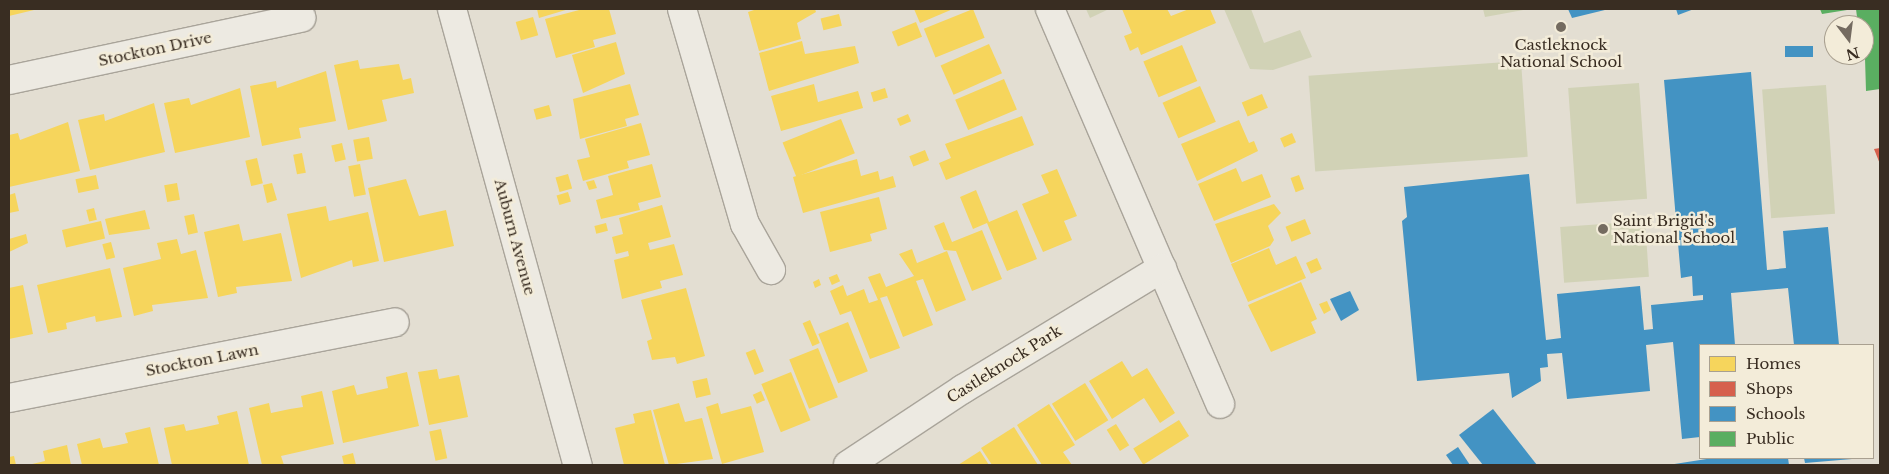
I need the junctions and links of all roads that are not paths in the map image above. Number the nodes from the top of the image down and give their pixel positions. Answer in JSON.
{"nodes":[{"id":1,"x":452,"y":9,"type":"edge"},
{"id":2,"x":682,"y":9,"type":"edge"},
{"id":3,"x":1050,"y":9,"type":"edge"},
{"id":4,"x":301,"y":18,"type":"dead end"},
{"id":5,"x":9,"y":80,"type":"edge"},
{"id":6,"x":1162,"y":268,"type":"junction"},
{"id":7,"x":771,"y":270,"type":"dead end"},
{"id":8,"x":395,"y":322,"type":"dead end"},
{"id":9,"x":9,"y":398,"type":"edge"},
{"id":10,"x":1220,"y":404,"type":"dead end"},
{"id":11,"x":578,"y":465,"type":"edge"},
{"id":12,"x":848,"y":465,"type":"edge"}],
"edges":[{"from":1,"to":11,"type":"street","name":"Auburn Avenue"},
{"from":2,"to":7,"type":"street"},
{"from":3,"to":6,"type":"street"},
{"from":4,"to":5,"type":"street","name":"Stockton Drive"},
{"from":6,"to":10,"type":"street"},
{"from":6,"to":12,"type":"street","name":"Castleknock Park"},
{"from":8,"to":9,"type":"street","name":"Stockton Lawn"}]}
